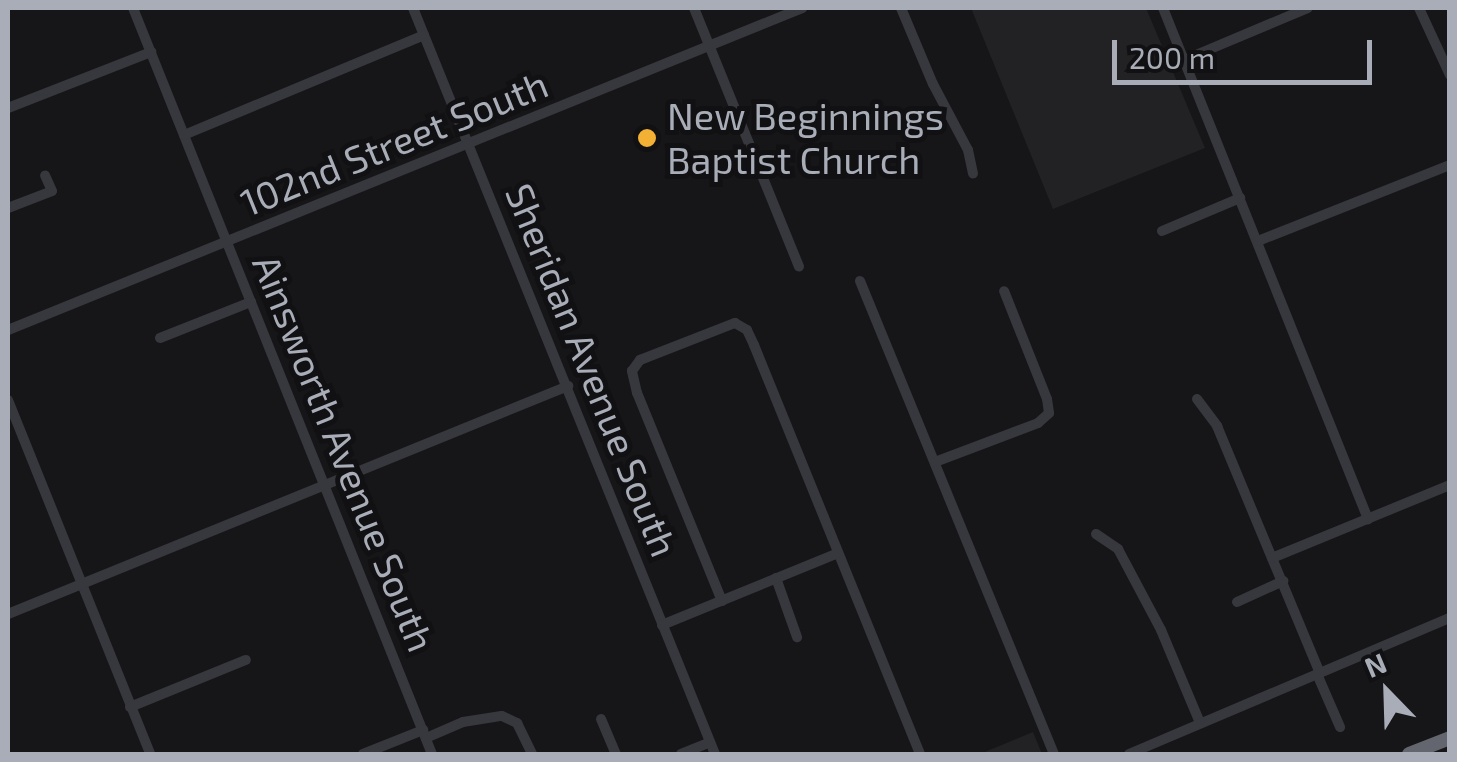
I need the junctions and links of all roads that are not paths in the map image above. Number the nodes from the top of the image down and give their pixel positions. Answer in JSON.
{"nodes":[{"id":1,"x":413,"y":8,"type":"edge"},
{"id":2,"x":694,"y":8,"type":"edge"},
{"id":3,"x":802,"y":8,"type":"edge"},
{"id":4,"x":901,"y":8,"type":"edge"},
{"id":5,"x":1164,"y":8,"type":"edge"},
{"id":6,"x":1308,"y":8,"type":"edge"},
{"id":7,"x":1419,"y":8,"type":"edge"},
{"id":8,"x":137,"y":9,"type":"edge"},
{"id":9,"x":424,"y":35,"type":"junction"},
{"id":10,"x":709,"y":44,"type":"junction"},
{"id":11,"x":1444,"y":45,"type":"edge"},
{"id":12,"x":151,"y":52,"type":"junction"},
{"id":13,"x":1184,"y":60,"type":"junction"},
{"id":14,"x":1450,"y":75,"type":"edge"},
{"id":15,"x":8,"y":107,"type":"edge"},
{"id":16,"x":184,"y":134,"type":"junction"},
{"id":17,"x":469,"y":146,"type":"junction"},
{"id":18,"x":1450,"y":165,"type":"edge"},
{"id":19,"x":974,"y":173,"type":"dead end"},
{"id":20,"x":46,"y":175,"type":"dead end"},
{"id":21,"x":1240,"y":198,"type":"junction"},
{"id":22,"x":8,"y":208,"type":"edge"},
{"id":23,"x":1162,"y":232,"type":"dead end"},
{"id":24,"x":1258,"y":241,"type":"junction"},
{"id":25,"x":226,"y":243,"type":"junction"},
{"id":26,"x":799,"y":267,"type":"dead end"},
{"id":27,"x":860,"y":281,"type":"dead end"},
{"id":28,"x":1004,"y":291,"type":"dead end"},
{"id":29,"x":251,"y":302,"type":"junction"},
{"id":30,"x":8,"y":330,"type":"edge"},
{"id":31,"x":160,"y":338,"type":"dead end"},
{"id":32,"x":568,"y":386,"type":"junction"},
{"id":33,"x":1197,"y":399,"type":"dead end"},
{"id":34,"x":8,"y":400,"type":"edge"},
{"id":35,"x":935,"y":462,"type":"junction"},
{"id":36,"x":1450,"y":485,"type":"edge"},
{"id":37,"x":325,"y":487,"type":"junction"},
{"id":38,"x":1368,"y":519,"type":"junction"},
{"id":39,"x":1096,"y":534,"type":"dead end"},
{"id":40,"x":838,"y":554,"type":"junction"},
{"id":41,"x":1272,"y":558,"type":"junction"},
{"id":42,"x":776,"y":578,"type":"junction"},
{"id":43,"x":1282,"y":581,"type":"junction"},
{"id":44,"x":81,"y":584,"type":"junction"},
{"id":45,"x":722,"y":600,"type":"junction"},
{"id":46,"x":1237,"y":602,"type":"dead end"},
{"id":47,"x":8,"y":614,"type":"edge"},
{"id":48,"x":1450,"y":618,"type":"edge"},
{"id":49,"x":662,"y":624,"type":"junction"},
{"id":50,"x":797,"y":638,"type":"dead end"},
{"id":51,"x":246,"y":660,"type":"dead end"},
{"id":52,"x":1319,"y":673,"type":"junction"},
{"id":53,"x":130,"y":706,"type":"junction"},
{"id":54,"x":601,"y":720,"type":"dead end"},
{"id":55,"x":1200,"y":723,"type":"junction"},
{"id":56,"x":1340,"y":727,"type":"dead end"},
{"id":57,"x":424,"y":734,"type":"junction"},
{"id":58,"x":1450,"y":738,"type":"edge"},
{"id":59,"x":710,"y":742,"type":"junction"},
{"id":60,"x":150,"y":754,"type":"edge"},
{"id":61,"x":363,"y":754,"type":"edge"},
{"id":62,"x":432,"y":754,"type":"edge"},
{"id":63,"x":532,"y":754,"type":"edge"},
{"id":64,"x":616,"y":754,"type":"edge"},
{"id":65,"x":681,"y":754,"type":"edge"},
{"id":66,"x":715,"y":754,"type":"edge"},
{"id":67,"x":920,"y":754,"type":"edge"},
{"id":68,"x":1054,"y":754,"type":"edge"},
{"id":69,"x":1128,"y":754,"type":"edge"},
{"id":70,"x":1409,"y":754,"type":"edge"}],
"edges":[{"from":1,"to":9,"type":"street","name":"Sheridan Avenue South"},
{"from":2,"to":10,"type":"street"},
{"from":3,"to":10,"type":"street","name":"102nd Street South"},
{"from":4,"to":19,"type":"street"},
{"from":5,"to":13,"type":"street"},
{"from":6,"to":13,"type":"street"},
{"from":7,"to":11,"type":"street"},
{"from":8,"to":12,"type":"street","name":"Ainsworth Avenue South"},
{"from":9,"to":16,"type":"street"},
{"from":9,"to":17,"type":"street","name":"Sheridan Avenue South"},
{"from":10,"to":17,"type":"street","name":"102nd Street South"},
{"from":10,"to":26,"type":"street"},
{"from":11,"to":14,"type":"street"},
{"from":12,"to":15,"type":"street"},
{"from":12,"to":16,"type":"street","name":"Ainsworth Avenue South"},
{"from":13,"to":21,"type":"street"},
{"from":16,"to":25,"type":"street","name":"Ainsworth Avenue South"},
{"from":17,"to":25,"type":"street","name":"102nd Street South"},
{"from":17,"to":32,"type":"street","name":"Sheridan Avenue South"},
{"from":18,"to":24,"type":"street"},
{"from":20,"to":22,"type":"street"},
{"from":21,"to":23,"type":"street"},
{"from":21,"to":24,"type":"street"},
{"from":24,"to":38,"type":"street"},
{"from":25,"to":29,"type":"street","name":"Ainsworth Avenue South"},
{"from":25,"to":30,"type":"street","name":"102nd Street South"},
{"from":27,"to":35,"type":"street"},
{"from":28,"to":35,"type":"street"},
{"from":29,"to":31,"type":"street"},
{"from":29,"to":37,"type":"street","name":"Ainsworth Avenue South"},
{"from":32,"to":37,"type":"street"},
{"from":32,"to":49,"type":"street","name":"Sheridan Avenue South"},
{"from":33,"to":41,"type":"street"},
{"from":34,"to":44,"type":"street"},
{"from":35,"to":68,"type":"street"},
{"from":36,"to":38,"type":"street"},
{"from":37,"to":44,"type":"street"},
{"from":37,"to":57,"type":"street","name":"Ainsworth Avenue South"},
{"from":38,"to":41,"type":"street"},
{"from":39,"to":55,"type":"street"},
{"from":40,"to":42,"type":"street"},
{"from":40,"to":45,"type":"street"},
{"from":40,"to":67,"type":"street"},
{"from":41,"to":43,"type":"street"},
{"from":42,"to":45,"type":"street"},
{"from":42,"to":50,"type":"street"},
{"from":43,"to":46,"type":"street"},
{"from":43,"to":52,"type":"street"},
{"from":44,"to":47,"type":"street"},
{"from":44,"to":53,"type":"street"},
{"from":45,"to":49,"type":"street"},
{"from":48,"to":52,"type":"street"},
{"from":49,"to":59,"type":"street","name":"Sheridan Avenue South"},
{"from":51,"to":53,"type":"street"},
{"from":52,"to":55,"type":"street"},
{"from":52,"to":56,"type":"street"},
{"from":53,"to":60,"type":"street"},
{"from":54,"to":64,"type":"street"},
{"from":55,"to":69,"type":"street"},
{"from":57,"to":61,"type":"street"},
{"from":57,"to":62,"type":"street","name":"Ainsworth Avenue South"},
{"from":57,"to":63,"type":"street"},
{"from":58,"to":70,"type":"highway"},
{"from":59,"to":65,"type":"street"},
{"from":59,"to":66,"type":"street","name":"Sheridan Avenue South"}]}
